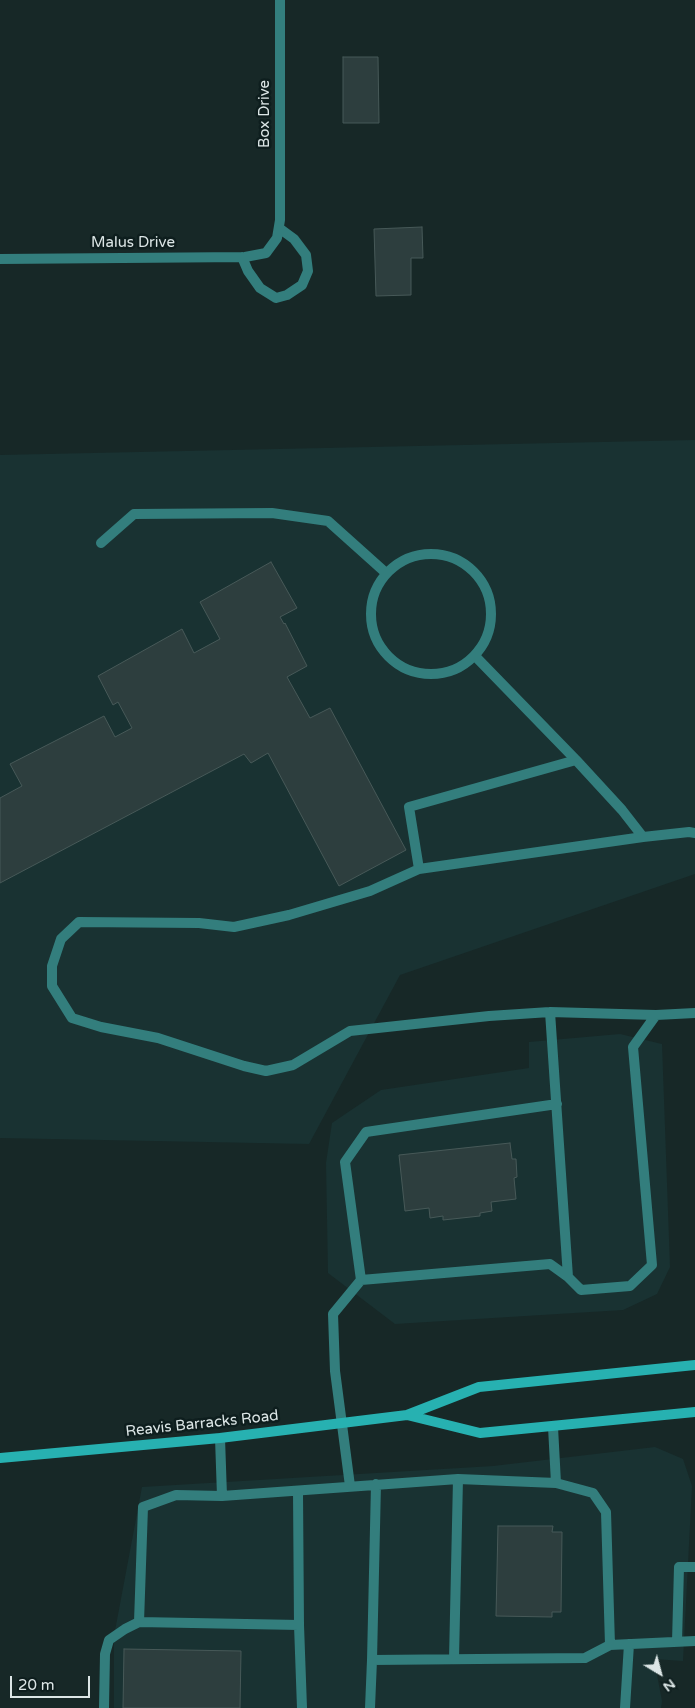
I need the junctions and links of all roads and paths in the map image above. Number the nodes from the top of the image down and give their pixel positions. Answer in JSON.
{"nodes":[{"id":1,"x":280,"y":0,"type":"edge"},
{"id":2,"x":279,"y":228,"type":"junction"},
{"id":3,"x":266,"y":253,"type":"joint"},
{"id":4,"x":242,"y":257,"type":"junction"},
{"id":5,"x":0,"y":259,"type":"edge"},
{"id":6,"x":101,"y":543,"type":"dead end"},
{"id":7,"x":386,"y":573,"type":"junction"},
{"id":8,"x":475,"y":656,"type":"junction"},
{"id":9,"x":576,"y":760,"type":"junction"},
{"id":10,"x":695,"y":833,"type":"edge"},
{"id":11,"x":643,"y":837,"type":"junction"},
{"id":12,"x":419,"y":869,"type":"junction"},
{"id":13,"x":550,"y":1012,"type":"junction"},
{"id":14,"x":695,"y":1013,"type":"edge"},
{"id":15,"x":656,"y":1015,"type":"junction"},
{"id":16,"x":557,"y":1104,"type":"junction"},
{"id":17,"x":568,"y":1277,"type":"junction"},
{"id":18,"x":361,"y":1280,"type":"junction"},
{"id":19,"x":695,"y":1365,"type":"edge"},
{"id":20,"x":695,"y":1412,"type":"edge"},
{"id":21,"x":407,"y":1416,"type":"junction"},
{"id":22,"x":341,"y":1423,"type":"junction"},
{"id":23,"x":553,"y":1427,"type":"junction"},
{"id":24,"x":220,"y":1438,"type":"junction"},
{"id":25,"x":0,"y":1458,"type":"edge"},
{"id":26,"x":458,"y":1479,"type":"junction"},
{"id":27,"x":556,"y":1483,"type":"junction"},
{"id":28,"x":376,"y":1484,"type":"junction"},
{"id":29,"x":350,"y":1486,"type":"junction"},
{"id":30,"x":298,"y":1492,"type":"junction"},
{"id":31,"x":222,"y":1496,"type":"junction"},
{"id":32,"x":695,"y":1567,"type":"edge"},
{"id":33,"x":139,"y":1622,"type":"junction"},
{"id":34,"x":299,"y":1625,"type":"junction"},
{"id":35,"x":695,"y":1641,"type":"edge"},
{"id":36,"x":677,"y":1642,"type":"junction"},
{"id":37,"x":629,"y":1644,"type":"junction"},
{"id":38,"x":610,"y":1645,"type":"junction"},
{"id":39,"x":454,"y":1659,"type":"junction"},
{"id":40,"x":372,"y":1660,"type":"junction"},
{"id":41,"x":104,"y":1708,"type":"edge"},
{"id":42,"x":302,"y":1708,"type":"edge"},
{"id":43,"x":370,"y":1708,"type":"edge"},
{"id":44,"x":625,"y":1708,"type":"edge"}],
"edges":[{"from":1,"to":2,"type":"street","name":"Box Drive"},
{"from":2,"to":3,"type":"street","name":"Box Drive"},
{"from":2,"to":4,"type":"street"},
{"from":3,"to":4,"type":"street","name":"Malus Drive"},
{"from":4,"to":5,"type":"street","name":"Malus Drive"},
{"from":6,"to":7,"type":"street"},
{"from":7,"to":8,"type":"street"},
{"from":7,"to":8,"type":"street"},
{"from":8,"to":9,"type":"street"},
{"from":9,"to":11,"type":"street"},
{"from":9,"to":12,"type":"street"},
{"from":10,"to":11,"type":"street"},
{"from":11,"to":12,"type":"street"},
{"from":12,"to":13,"type":"street"},
{"from":13,"to":15,"type":"street"},
{"from":13,"to":16,"type":"street"},
{"from":14,"to":15,"type":"street"},
{"from":15,"to":17,"type":"street"},
{"from":16,"to":17,"type":"street"},
{"from":16,"to":18,"type":"street"},
{"from":17,"to":18,"type":"street"},
{"from":18,"to":22,"type":"street"},
{"from":19,"to":21,"type":"main road","name":"Reavis Barracks Road"},
{"from":20,"to":23,"type":"main road","name":"Reavis Barracks Road"},
{"from":21,"to":22,"type":"main road","name":"Reavis Barracks Road"},
{"from":21,"to":23,"type":"main road","name":"Reavis Barracks Road"},
{"from":22,"to":24,"type":"main road","name":"Reavis Barracks Road"},
{"from":22,"to":29,"type":"street"},
{"from":23,"to":27,"type":"street"},
{"from":24,"to":25,"type":"main road","name":"Reavis Barracks Road"},
{"from":24,"to":31,"type":"street"},
{"from":26,"to":27,"type":"street"},
{"from":26,"to":28,"type":"street"},
{"from":26,"to":39,"type":"street"},
{"from":27,"to":38,"type":"street"},
{"from":28,"to":29,"type":"street"},
{"from":28,"to":40,"type":"street"},
{"from":29,"to":30,"type":"street"},
{"from":30,"to":31,"type":"street"},
{"from":30,"to":34,"type":"street"},
{"from":31,"to":33,"type":"street"},
{"from":32,"to":36,"type":"street"},
{"from":33,"to":34,"type":"street"},
{"from":33,"to":41,"type":"street"},
{"from":34,"to":42,"type":"street"},
{"from":35,"to":36,"type":"street"},
{"from":36,"to":37,"type":"street"},
{"from":37,"to":38,"type":"street"},
{"from":37,"to":44,"type":"street"},
{"from":38,"to":39,"type":"street"},
{"from":39,"to":40,"type":"street"},
{"from":40,"to":43,"type":"street"}]}
